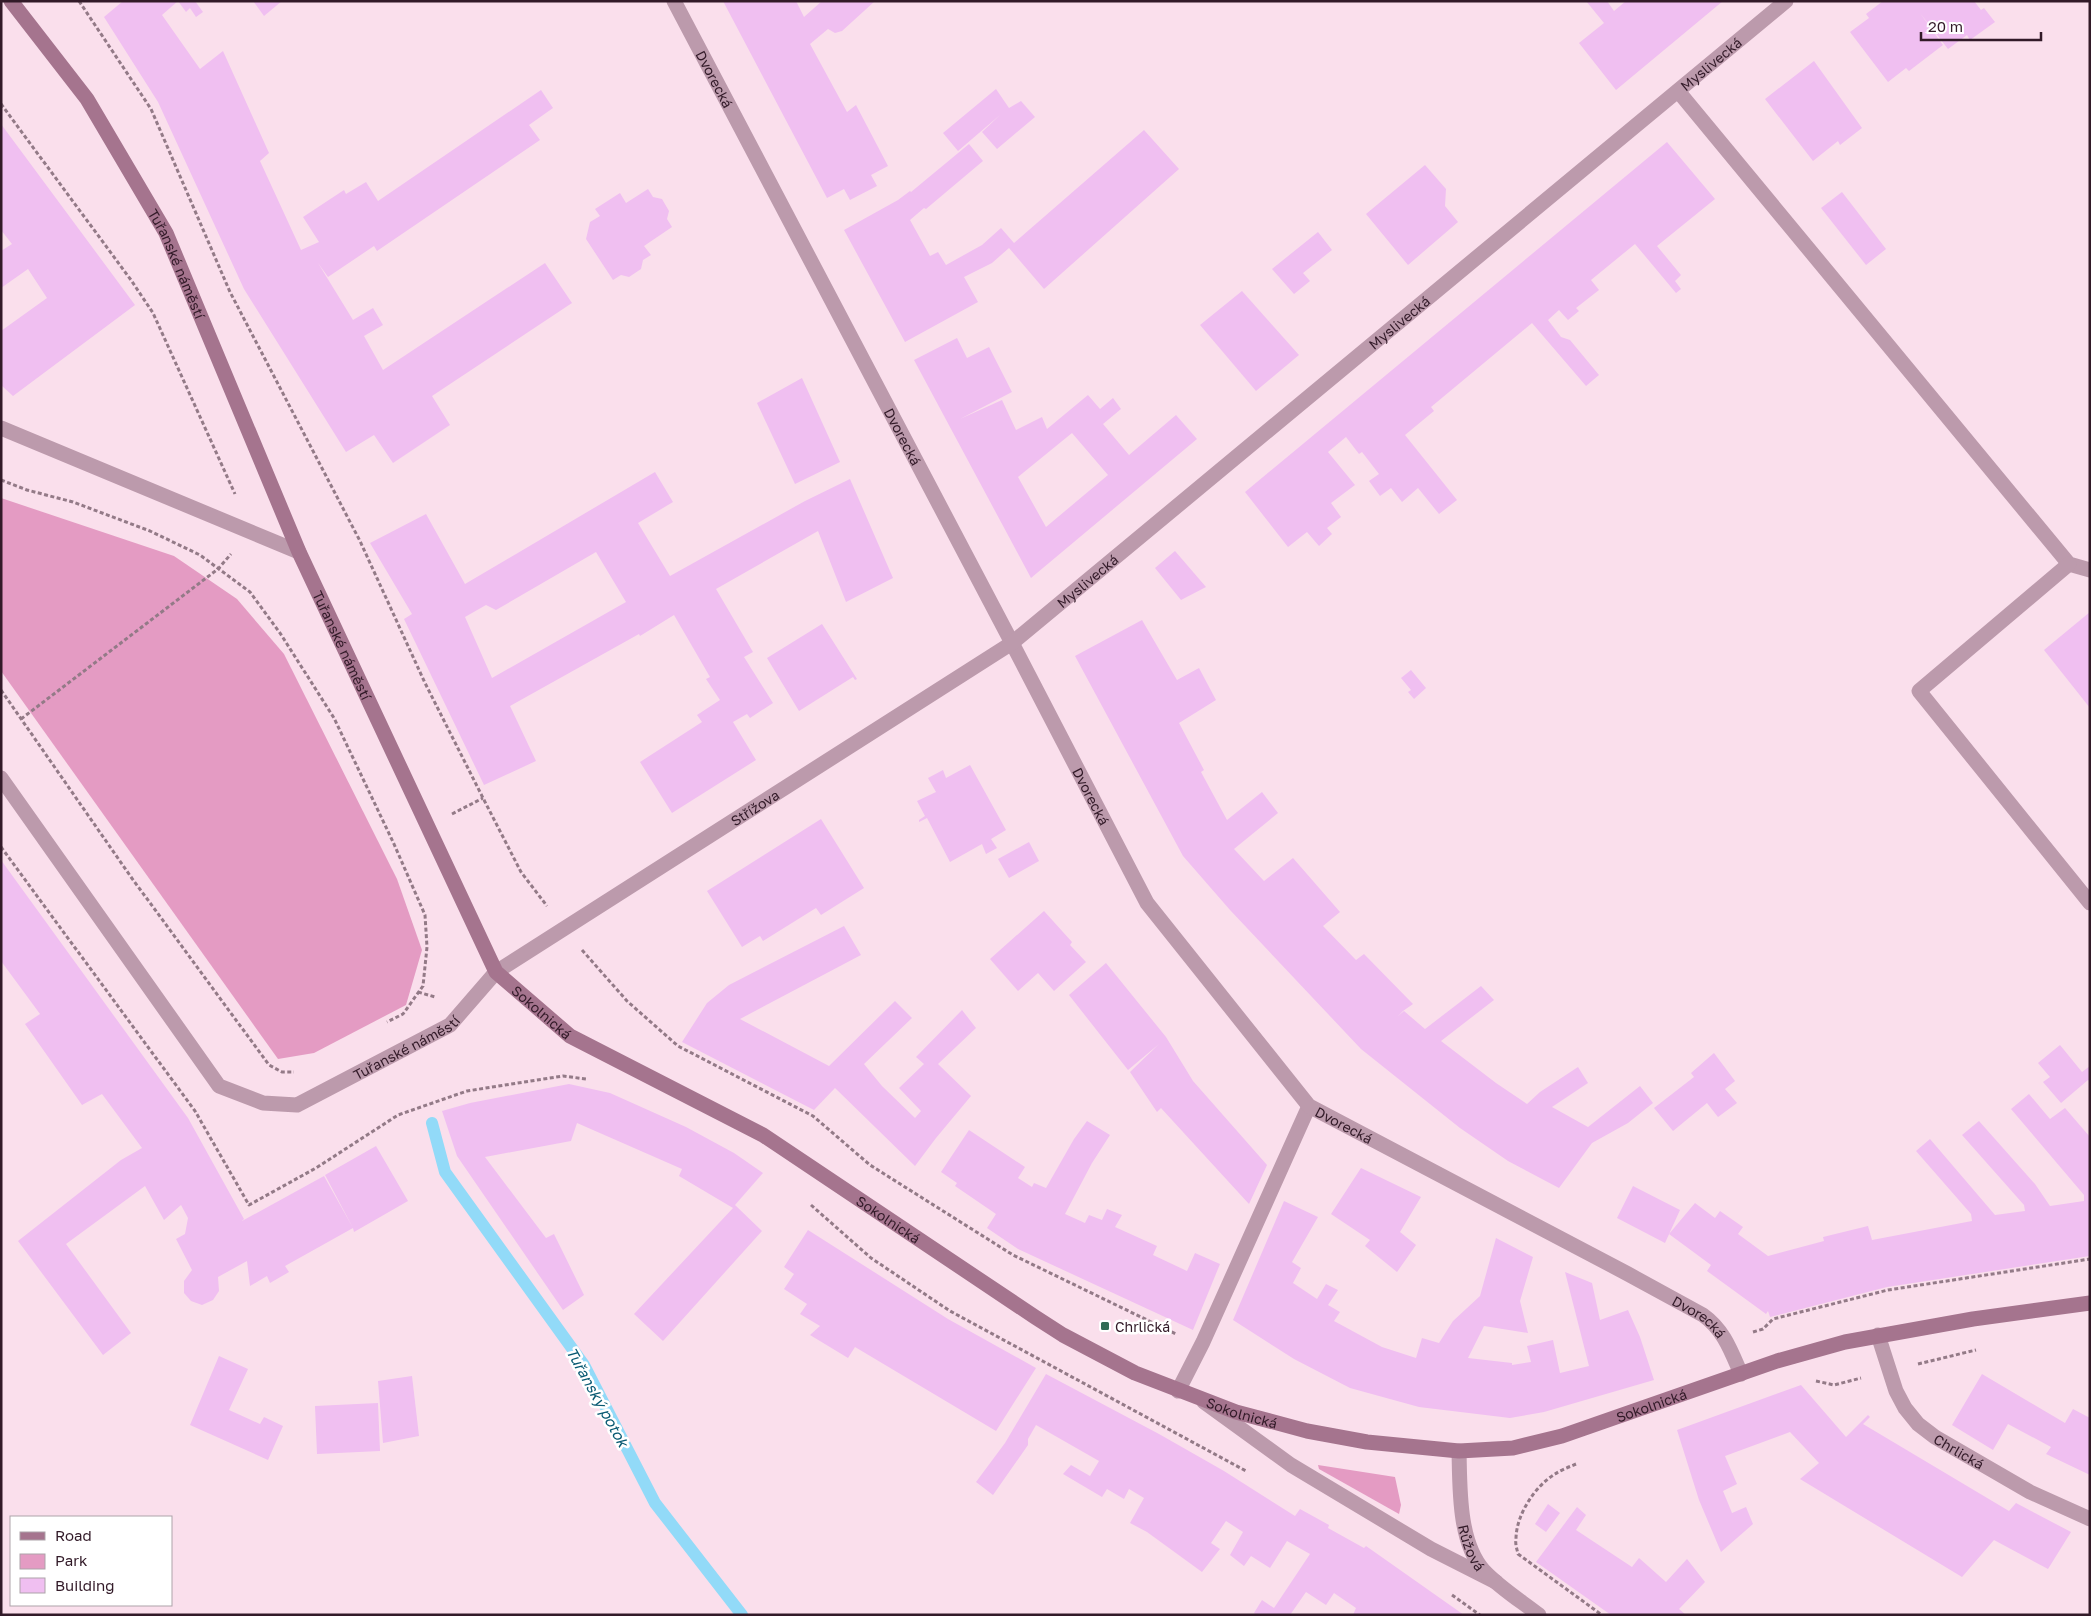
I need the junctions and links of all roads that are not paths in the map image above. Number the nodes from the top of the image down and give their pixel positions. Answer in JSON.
{"nodes":[{"id":1,"x":10,"y":1,"type":"edge"},
{"id":2,"x":674,"y":1,"type":"edge"},
{"id":3,"x":1786,"y":1,"type":"edge"},
{"id":4,"x":1678,"y":91,"type":"junction"},
{"id":5,"x":1,"y":428,"type":"edge"},
{"id":6,"x":299,"y":552,"type":"junction"},
{"id":7,"x":2069,"y":564,"type":"junction"},
{"id":8,"x":2090,"y":570,"type":"edge"},
{"id":9,"x":1012,"y":643,"type":"junction"},
{"id":10,"x":1,"y":778,"type":"edge"},
{"id":11,"x":2090,"y":903,"type":"edge"},
{"id":12,"x":496,"y":972,"type":"junction"},
{"id":13,"x":1309,"y":1106,"type":"junction"},
{"id":14,"x":2090,"y":1303,"type":"edge"},
{"id":15,"x":1878,"y":1335,"type":"junction"},
{"id":16,"x":1741,"y":1374,"type":"junction"},
{"id":17,"x":1178,"y":1391,"type":"junction"},
{"id":18,"x":1202,"y":1401,"type":"junction"},
{"id":19,"x":1459,"y":1451,"type":"junction"},
{"id":20,"x":2090,"y":1519,"type":"edge"},
{"id":21,"x":1496,"y":1582,"type":"junction"},
{"id":22,"x":1539,"y":1615,"type":"edge"}],
"edges":[{"from":1,"to":6,"type":"main road","name":"Tuřanské náměstí"},
{"from":2,"to":9,"type":"street","name":"Dvorecká"},
{"from":3,"to":4,"type":"street","name":"Myslivecká"},
{"from":4,"to":7,"type":"street"},
{"from":4,"to":9,"type":"street","name":"Myslivecká"},
{"from":5,"to":6,"type":"street"},
{"from":6,"to":12,"type":"main road","name":"Tuřanské náměstí"},
{"from":7,"to":8,"type":"street"},
{"from":7,"to":11,"type":"street"},
{"from":9,"to":12,"type":"street","name":"Střížova"},
{"from":9,"to":13,"type":"street","name":"Dvorecká"},
{"from":10,"to":12,"type":"street","name":"Tuřanské náměstí"},
{"from":12,"to":17,"type":"main road","name":"Sokolnická"},
{"from":13,"to":16,"type":"street","name":"Dvorecká"},
{"from":13,"to":17,"type":"street"},
{"from":14,"to":15,"type":"main road","name":"Sokolnická"},
{"from":15,"to":16,"type":"main road","name":"Sokolnická"},
{"from":15,"to":20,"type":"street","name":"Chrlická"},
{"from":16,"to":19,"type":"main road","name":"Sokolnická"},
{"from":17,"to":18,"type":"main road","name":"Sokolnická"},
{"from":18,"to":19,"type":"main road","name":"Sokolnická"},
{"from":18,"to":21,"type":"street"},
{"from":19,"to":21,"type":"street","name":"Růžová"},
{"from":21,"to":22,"type":"street","name":"Růžová"}]}
